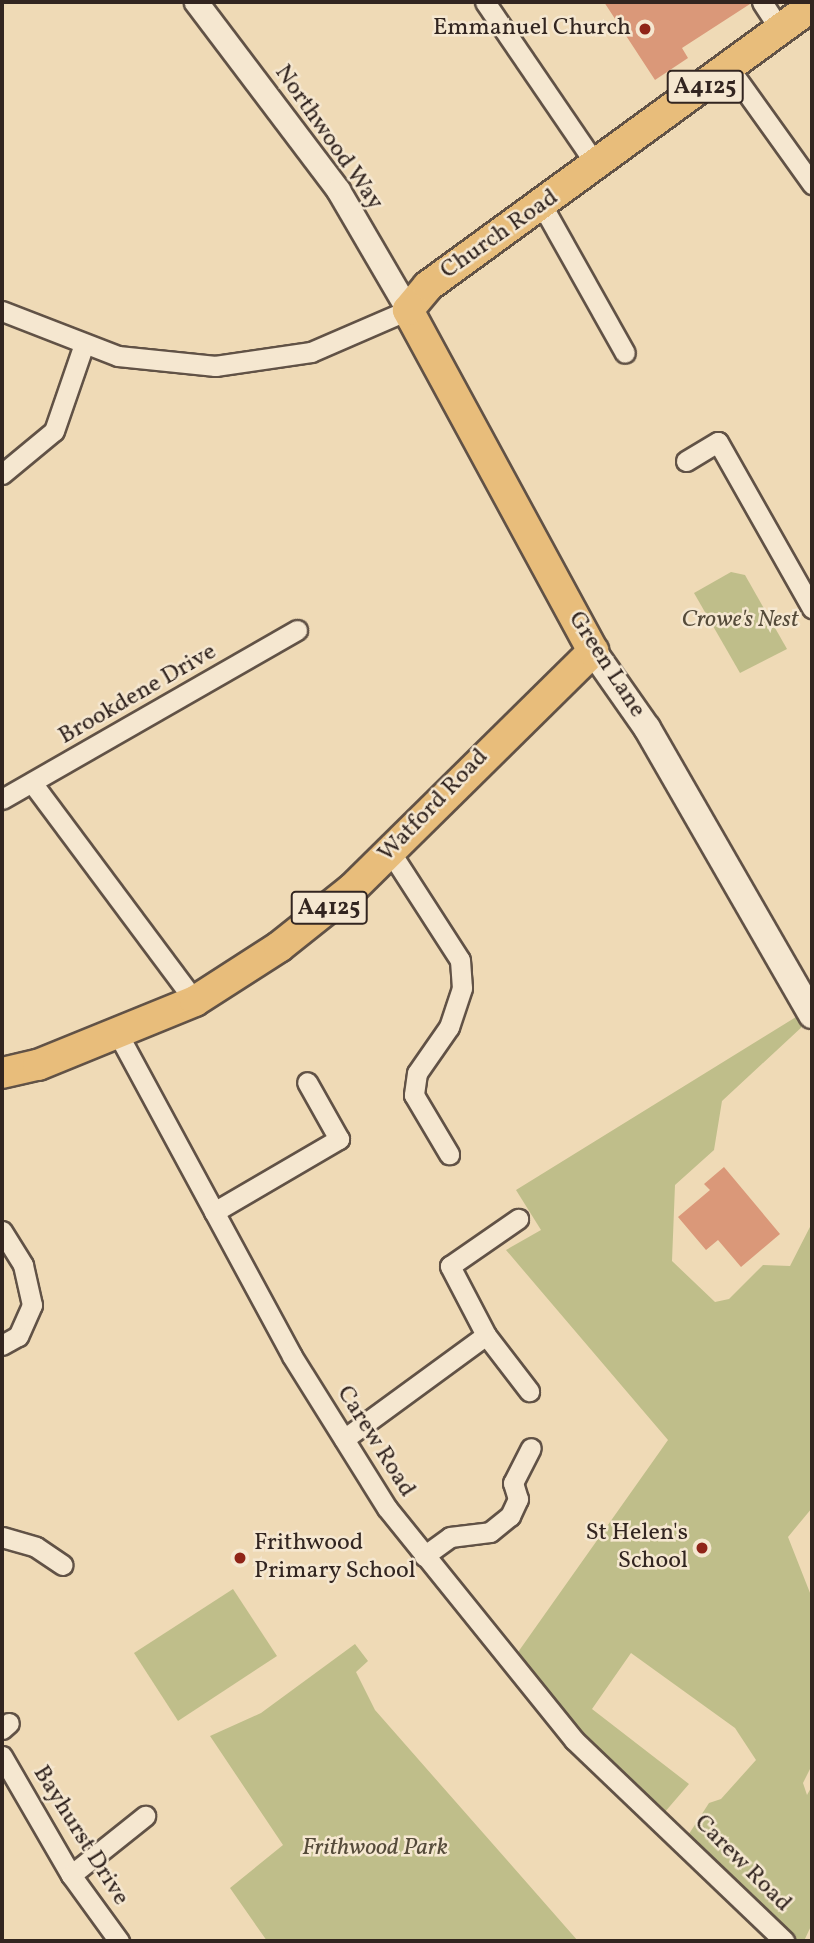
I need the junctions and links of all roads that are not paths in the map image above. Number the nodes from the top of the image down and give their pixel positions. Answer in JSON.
{"nodes":[{"id":1,"x":196,"y":2,"type":"edge"},
{"id":2,"x":485,"y":2,"type":"edge"},
{"id":3,"x":762,"y":2,"type":"edge"},
{"id":4,"x":812,"y":6,"type":"edge"},
{"id":5,"x":780,"y":30,"type":"junction"},
{"id":6,"x":729,"y":68,"type":"junction"},
{"id":7,"x":597,"y":166,"type":"junction"},
{"id":8,"x":812,"y":184,"type":"edge"},
{"id":9,"x":543,"y":206,"type":"junction"},
{"id":10,"x":408,"y":310,"type":"junction"},
{"id":11,"x":2,"y":311,"type":"edge"},
{"id":12,"x":83,"y":347,"type":"junction"},
{"id":13,"x":625,"y":353,"type":"dead end"},
{"id":14,"x":686,"y":461,"type":"dead end"},
{"id":15,"x":2,"y":474,"type":"edge"},
{"id":16,"x":812,"y":608,"type":"edge"},
{"id":17,"x":297,"y":630,"type":"dead end"},
{"id":18,"x":593,"y":651,"type":"junction"},
{"id":19,"x":33,"y":784,"type":"junction"},
{"id":20,"x":2,"y":799,"type":"edge"},
{"id":21,"x":391,"y":853,"type":"junction"},
{"id":22,"x":195,"y":1001,"type":"junction"},
{"id":23,"x":812,"y":1016,"type":"edge"},
{"id":24,"x":118,"y":1034,"type":"junction"},
{"id":25,"x":2,"y":1073,"type":"edge"},
{"id":26,"x":307,"y":1082,"type":"dead end"},
{"id":27,"x":449,"y":1154,"type":"dead end"},
{"id":28,"x":214,"y":1212,"type":"junction"},
{"id":29,"x":518,"y":1219,"type":"dead end"},
{"id":30,"x":2,"y":1231,"type":"edge"},
{"id":31,"x":486,"y":1335,"type":"junction"},
{"id":32,"x":2,"y":1345,"type":"edge"},
{"id":33,"x":529,"y":1391,"type":"dead end"},
{"id":34,"x":344,"y":1439,"type":"junction"},
{"id":35,"x":531,"y":1448,"type":"dead end"},
{"id":36,"x":2,"y":1537,"type":"edge"},
{"id":37,"x":424,"y":1556,"type":"junction"},
{"id":38,"x":63,"y":1565,"type":"dead end"},
{"id":39,"x":2,"y":1756,"type":"edge"},
{"id":40,"x":145,"y":1816,"type":"dead end"},
{"id":41,"x":71,"y":1875,"type":"junction"},
{"id":42,"x":119,"y":1941,"type":"edge"},
{"id":43,"x":784,"y":1941,"type":"edge"}],
"edges":[{"from":1,"to":10,"type":"street","name":"Northwood Way"},
{"from":2,"to":7,"type":"street"},
{"from":3,"to":5,"type":"street"},
{"from":4,"to":5,"type":"main road","number":"A4125"},
{"from":5,"to":6,"type":"main road","number":"A4125"},
{"from":6,"to":7,"type":"main road","number":"A4125"},
{"from":6,"to":8,"type":"street"},
{"from":7,"to":9,"type":"main road","name":"Church Road","number":"A4125"},
{"from":9,"to":10,"type":"main road","name":"Church Road","number":"A4125"},
{"from":9,"to":13,"type":"street"},
{"from":10,"to":12,"type":"street"},
{"from":10,"to":18,"type":"main road","name":"Green Lane"},
{"from":11,"to":12,"type":"street"},
{"from":12,"to":15,"type":"street"},
{"from":14,"to":16,"type":"street"},
{"from":17,"to":19,"type":"street","name":"Brookdene Drive"},
{"from":18,"to":21,"type":"main road","name":"Watford Road","number":"A4125"},
{"from":18,"to":23,"type":"main road","name":"Green Lane"},
{"from":19,"to":20,"type":"street","name":"Brookdene Drive"},
{"from":19,"to":22,"type":"street"},
{"from":21,"to":22,"type":"main road","name":"Watford Road","number":"A4125"},
{"from":21,"to":27,"type":"street"},
{"from":22,"to":24,"type":"main road","name":"Watford Road","number":"A4125"},
{"from":24,"to":25,"type":"main road","name":"Watford Road","number":"A4125"},
{"from":24,"to":28,"type":"street","name":"Carew Road"},
{"from":26,"to":28,"type":"street"},
{"from":28,"to":34,"type":"street","name":"Carew Road"},
{"from":29,"to":31,"type":"street"},
{"from":30,"to":32,"type":"street"},
{"from":31,"to":33,"type":"street"},
{"from":31,"to":34,"type":"street"},
{"from":34,"to":37,"type":"street","name":"Carew Road"},
{"from":35,"to":37,"type":"street"},
{"from":36,"to":38,"type":"street"},
{"from":37,"to":43,"type":"street","name":"Carew Road"},
{"from":39,"to":41,"type":"street","name":"Bayhurst Drive"},
{"from":40,"to":41,"type":"street"},
{"from":41,"to":42,"type":"street","name":"Bayhurst Drive"}]}
